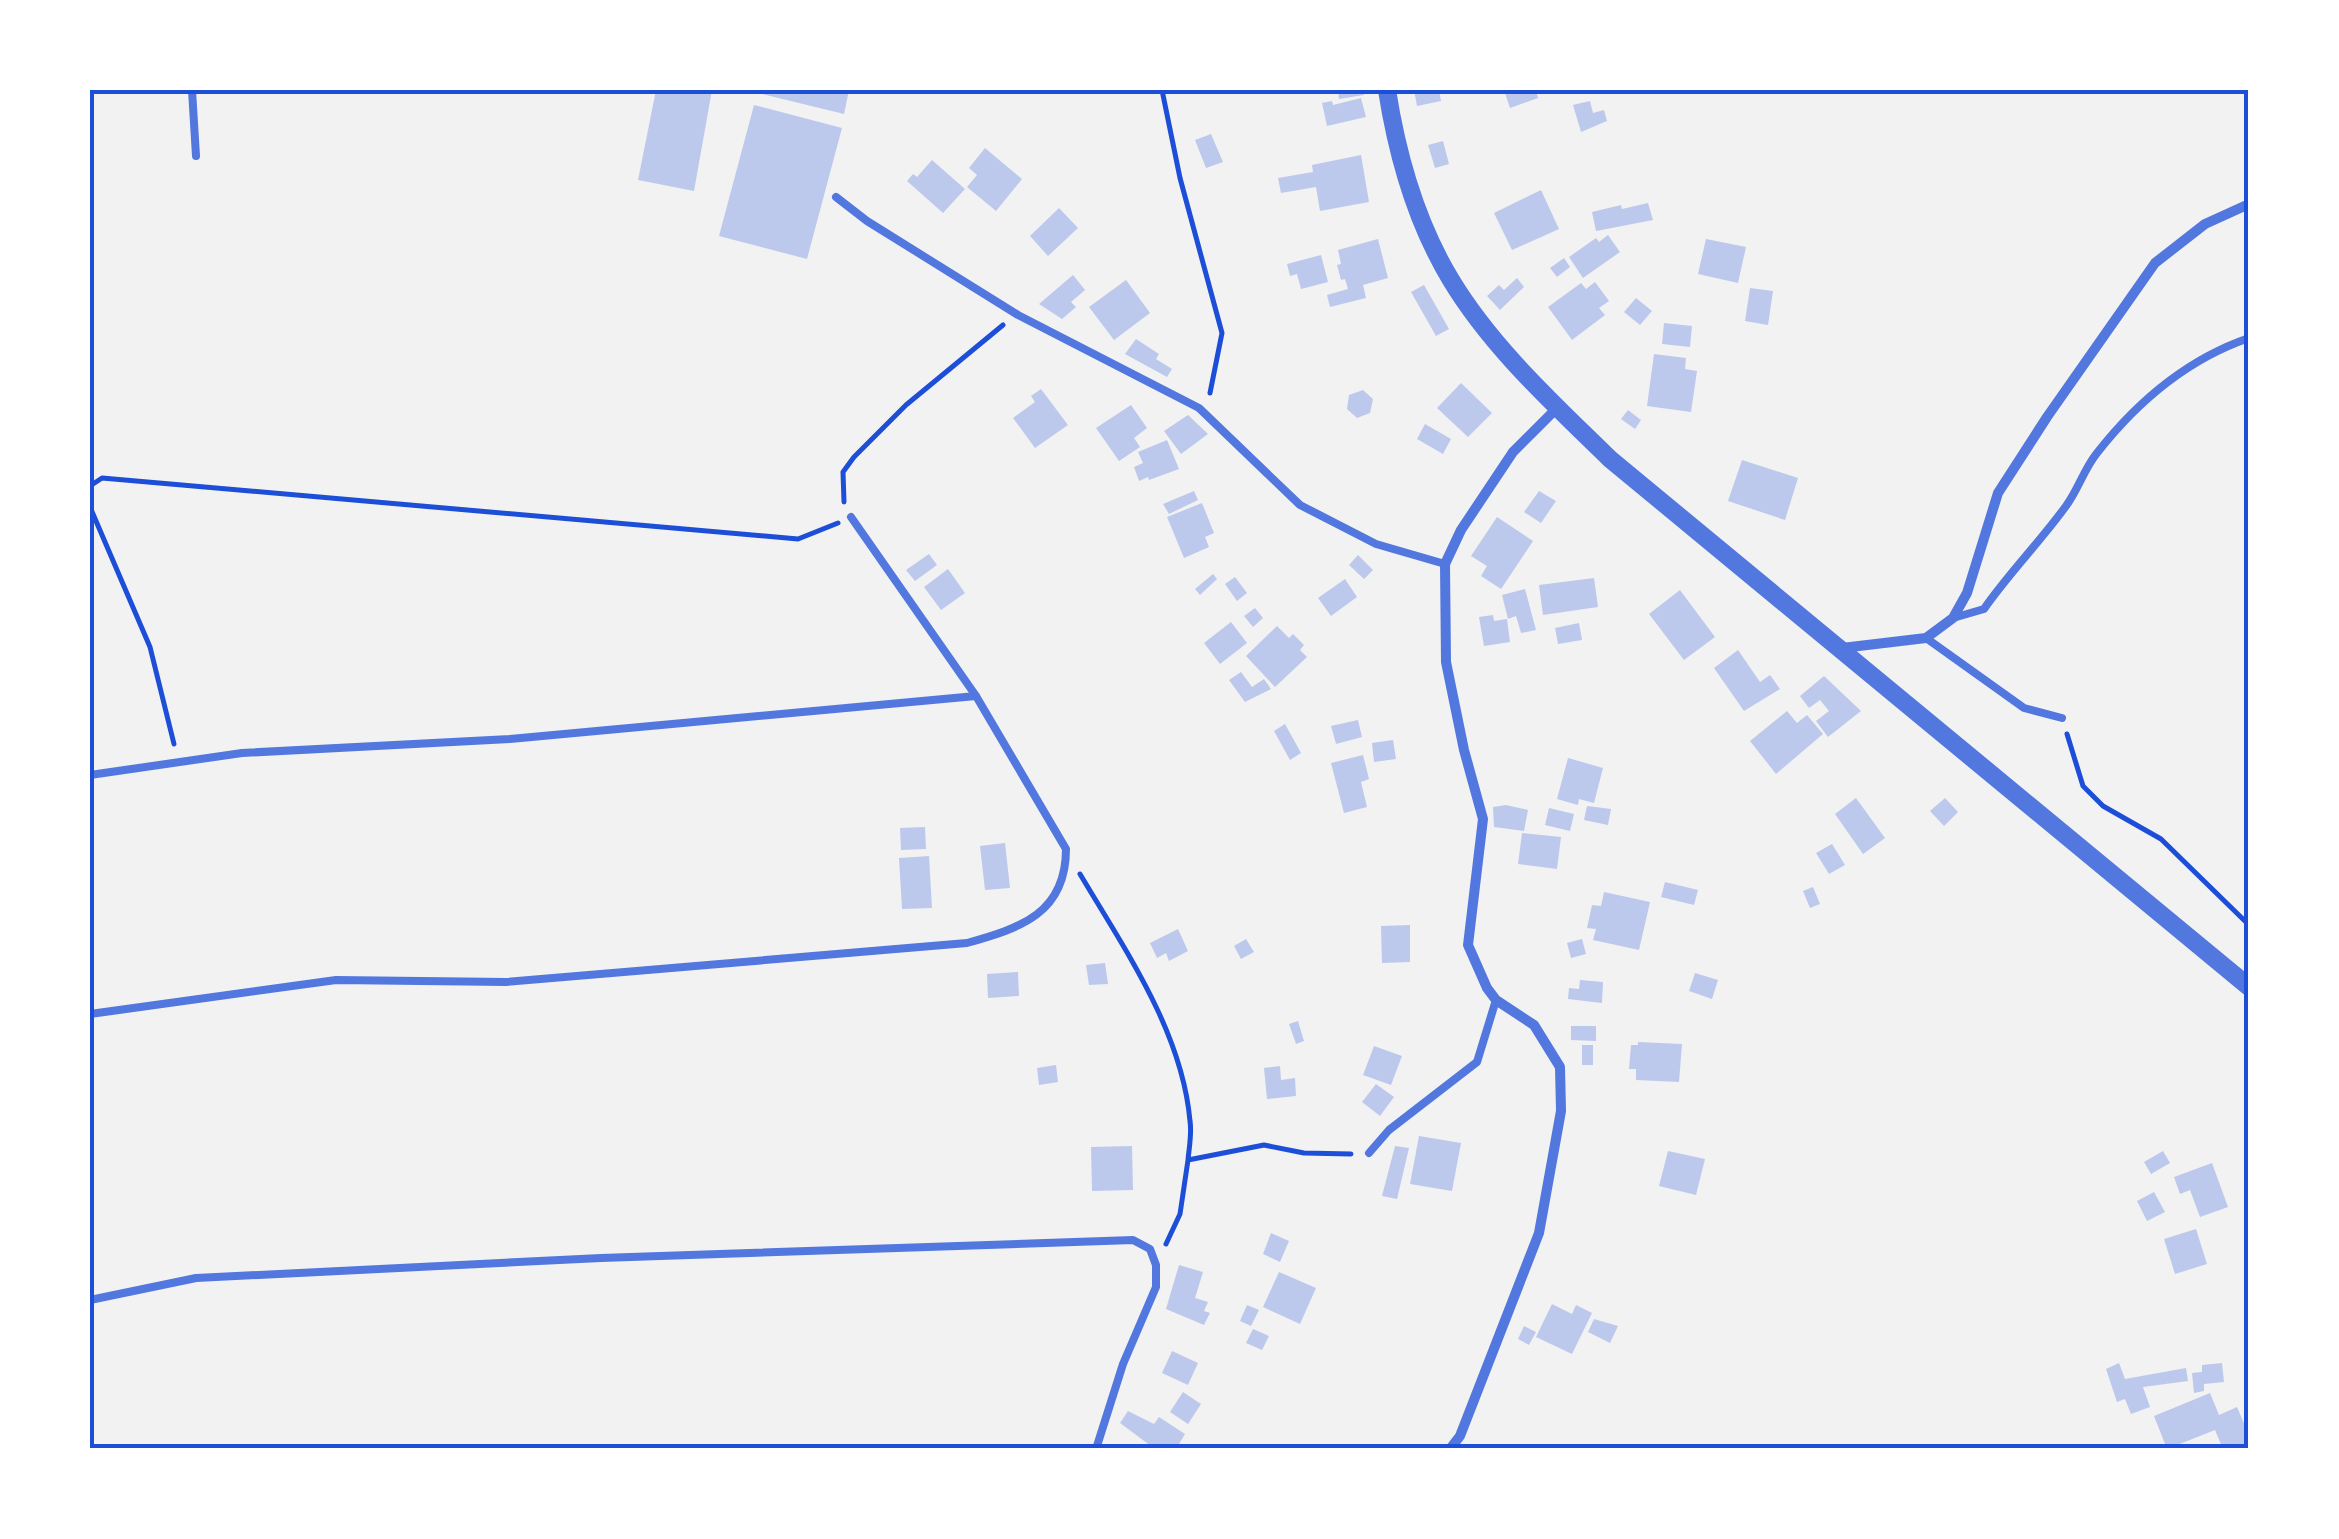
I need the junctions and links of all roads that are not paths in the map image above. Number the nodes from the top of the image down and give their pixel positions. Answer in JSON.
{"nodes":[{"id":1,"x":192,"y":90,"type":"edge"},
{"id":2,"x":1388,"y":90,"type":"edge"},
{"id":3,"x":196,"y":156,"type":"dead end"},
{"id":4,"x":836,"y":198,"type":"dead end"},
{"id":5,"x":2249,"y":204,"type":"edge"},
{"id":6,"x":2249,"y":338,"type":"edge"},
{"id":7,"x":1558,"y":408,"type":"junction"},
{"id":8,"x":851,"y":518,"type":"road end"},
{"id":9,"x":1445,"y":564,"type":"junction"},
{"id":10,"x":1952,"y":618,"type":"junction"},
{"id":11,"x":1926,"y":638,"type":"junction"},
{"id":12,"x":1842,"y":648,"type":"junction"},
{"id":13,"x":976,"y":696,"type":"junction"},
{"id":14,"x":2062,"y":718,"type":"road end"},
{"id":15,"x":90,"y":775,"type":"edge"},
{"id":16,"x":2249,"y":987,"type":"edge"},
{"id":17,"x":1496,"y":1000,"type":"junction"},
{"id":18,"x":90,"y":1014,"type":"edge"},
{"id":19,"x":1370,"y":1153,"type":"road end"},
{"id":20,"x":90,"y":1300,"type":"edge"},
{"id":21,"x":1096,"y":1449,"type":"edge"},
{"id":22,"x":1450,"y":1449,"type":"edge"}],
"edges":[{"from":1,"to":3,"type":"lane"},
{"from":2,"to":7,"type":"street"},
{"from":4,"to":9,"type":"lane"},
{"from":5,"to":10,"type":"street"},
{"from":6,"to":10,"type":"lane"},
{"from":7,"to":9,"type":"street"},
{"from":7,"to":12,"type":"street"},
{"from":8,"to":13,"type":"lane"},
{"from":9,"to":17,"type":"street"},
{"from":10,"to":11,"type":"street"},
{"from":11,"to":12,"type":"street"},
{"from":11,"to":14,"type":"lane"},
{"from":12,"to":16,"type":"street"},
{"from":13,"to":15,"type":"lane"},
{"from":13,"to":18,"type":"lane"},
{"from":17,"to":19,"type":"lane"},
{"from":17,"to":22,"type":"street"},
{"from":20,"to":21,"type":"lane"}]}
